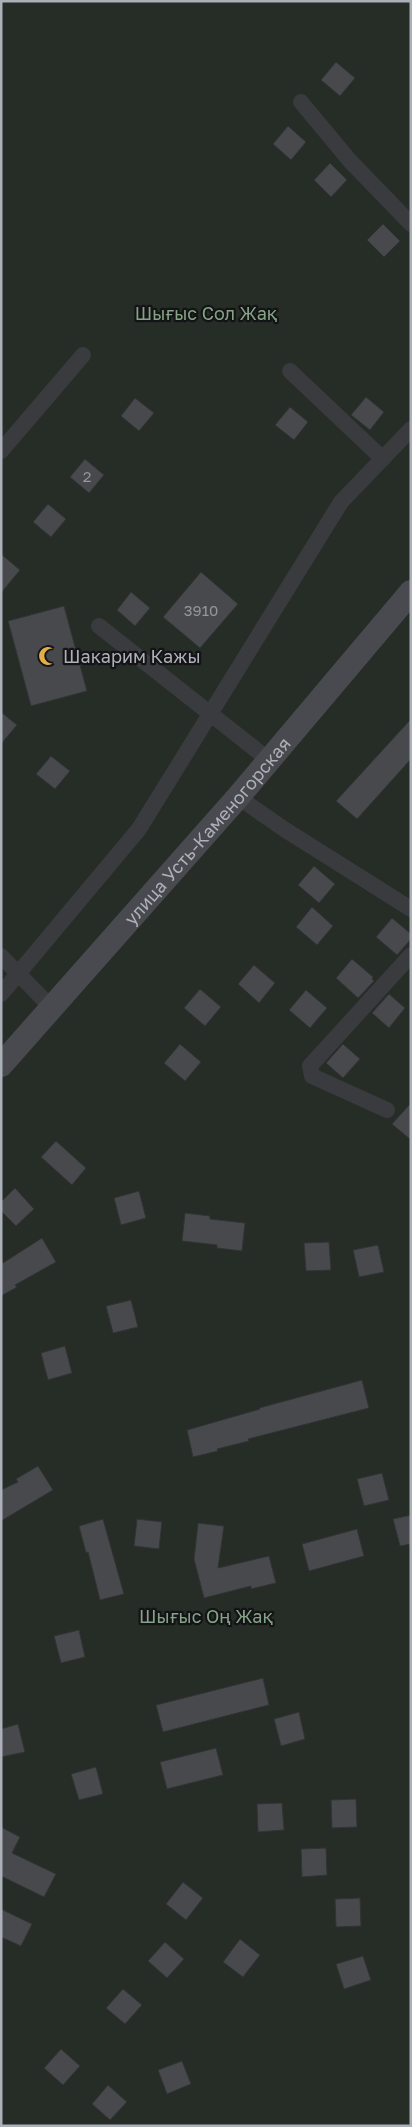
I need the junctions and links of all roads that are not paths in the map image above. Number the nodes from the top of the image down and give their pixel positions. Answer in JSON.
{"nodes":[{"id":1,"x":301,"y":102,"type":"dead end"},
{"id":2,"x":411,"y":224,"type":"edge"},
{"id":3,"x":83,"y":355,"type":"dead end"},
{"id":4,"x":290,"y":371,"type":"dead end"},
{"id":5,"x":411,"y":429,"type":"edge"},
{"id":6,"x":1,"y":451,"type":"edge"},
{"id":7,"x":383,"y":459,"type":"junction"},
{"id":8,"x":411,"y":592,"type":"edge"},
{"id":9,"x":99,"y":626,"type":"dead end"},
{"id":10,"x":210,"y":715,"type":"junction"},
{"id":11,"x":269,"y":760,"type":"junction"},
{"id":12,"x":238,"y":797,"type":"junction"},
{"id":13,"x":411,"y":909,"type":"edge"},
{"id":14,"x":411,"y":955,"type":"edge"},
{"id":15,"x":1,"y":956,"type":"edge"},
{"id":16,"x":18,"y":975,"type":"junction"},
{"id":17,"x":1,"y":994,"type":"edge"},
{"id":18,"x":50,"y":1007,"type":"junction"},
{"id":19,"x":1,"y":1065,"type":"edge"},
{"id":20,"x":387,"y":1110,"type":"dead end"}],
"edges":[{"from":1,"to":2,"type":"street"},
{"from":3,"to":6,"type":"street"},
{"from":4,"to":7,"type":"street"},
{"from":5,"to":7,"type":"street"},
{"from":7,"to":10,"type":"street"},
{"from":8,"to":11,"type":"street","name":"улица Усть-Каменогорская"},
{"from":9,"to":10,"type":"street"},
{"from":10,"to":11,"type":"street"},
{"from":10,"to":16,"type":"street"},
{"from":11,"to":12,"type":"street","name":"улица Усть-Каменогорская"},
{"from":12,"to":13,"type":"street"},
{"from":12,"to":18,"type":"street","name":"улица Усть-Каменогорская"},
{"from":14,"to":20,"type":"street"},
{"from":15,"to":16,"type":"street"},
{"from":16,"to":17,"type":"street"},
{"from":16,"to":18,"type":"street"},
{"from":18,"to":19,"type":"street","name":"улица Усть-Каменогорская"}]}
